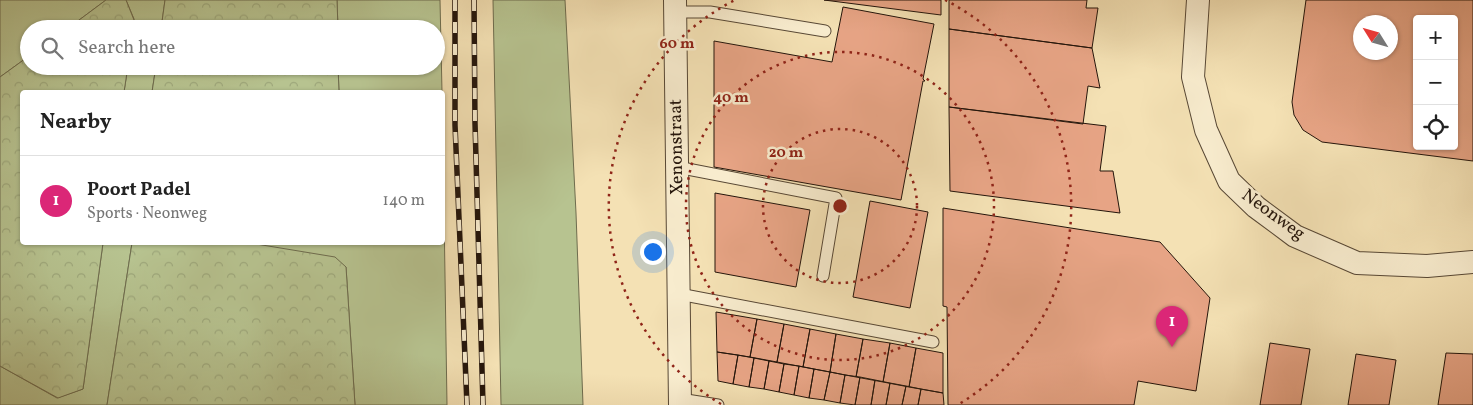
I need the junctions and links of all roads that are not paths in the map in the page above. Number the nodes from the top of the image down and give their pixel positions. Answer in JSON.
{"nodes":[{"id":1,"x":1198,"y":0,"type":"edge"},
{"id":2,"x":675,"y":6,"type":"edge"},
{"id":3,"x":825,"y":31,"type":"dead end"},
{"id":4,"x":677,"y":167,"type":"junction"},
{"id":5,"x":1473,"y":262,"type":"edge"},
{"id":6,"x":823,"y":276,"type":"dead end"},
{"id":7,"x":679,"y":294,"type":"junction"},
{"id":8,"x":934,"y":342,"type":"dead end"},
{"id":9,"x":680,"y":402,"type":"edge"},
{"id":10,"x":718,"y":405,"type":"edge"}],
"edges":[{"from":1,"to":5,"type":"street","name":"Neonweg"},
{"from":2,"to":3,"type":"lane"},
{"from":2,"to":4,"type":"street","name":"Xenonstraat"},
{"from":4,"to":6,"type":"lane"},
{"from":4,"to":7,"type":"street","name":"Xenonstraat"},
{"from":7,"to":8,"type":"lane"},
{"from":7,"to":9,"type":"street","name":"Xenonstraat"},
{"from":9,"to":10,"type":"lane"}]}
